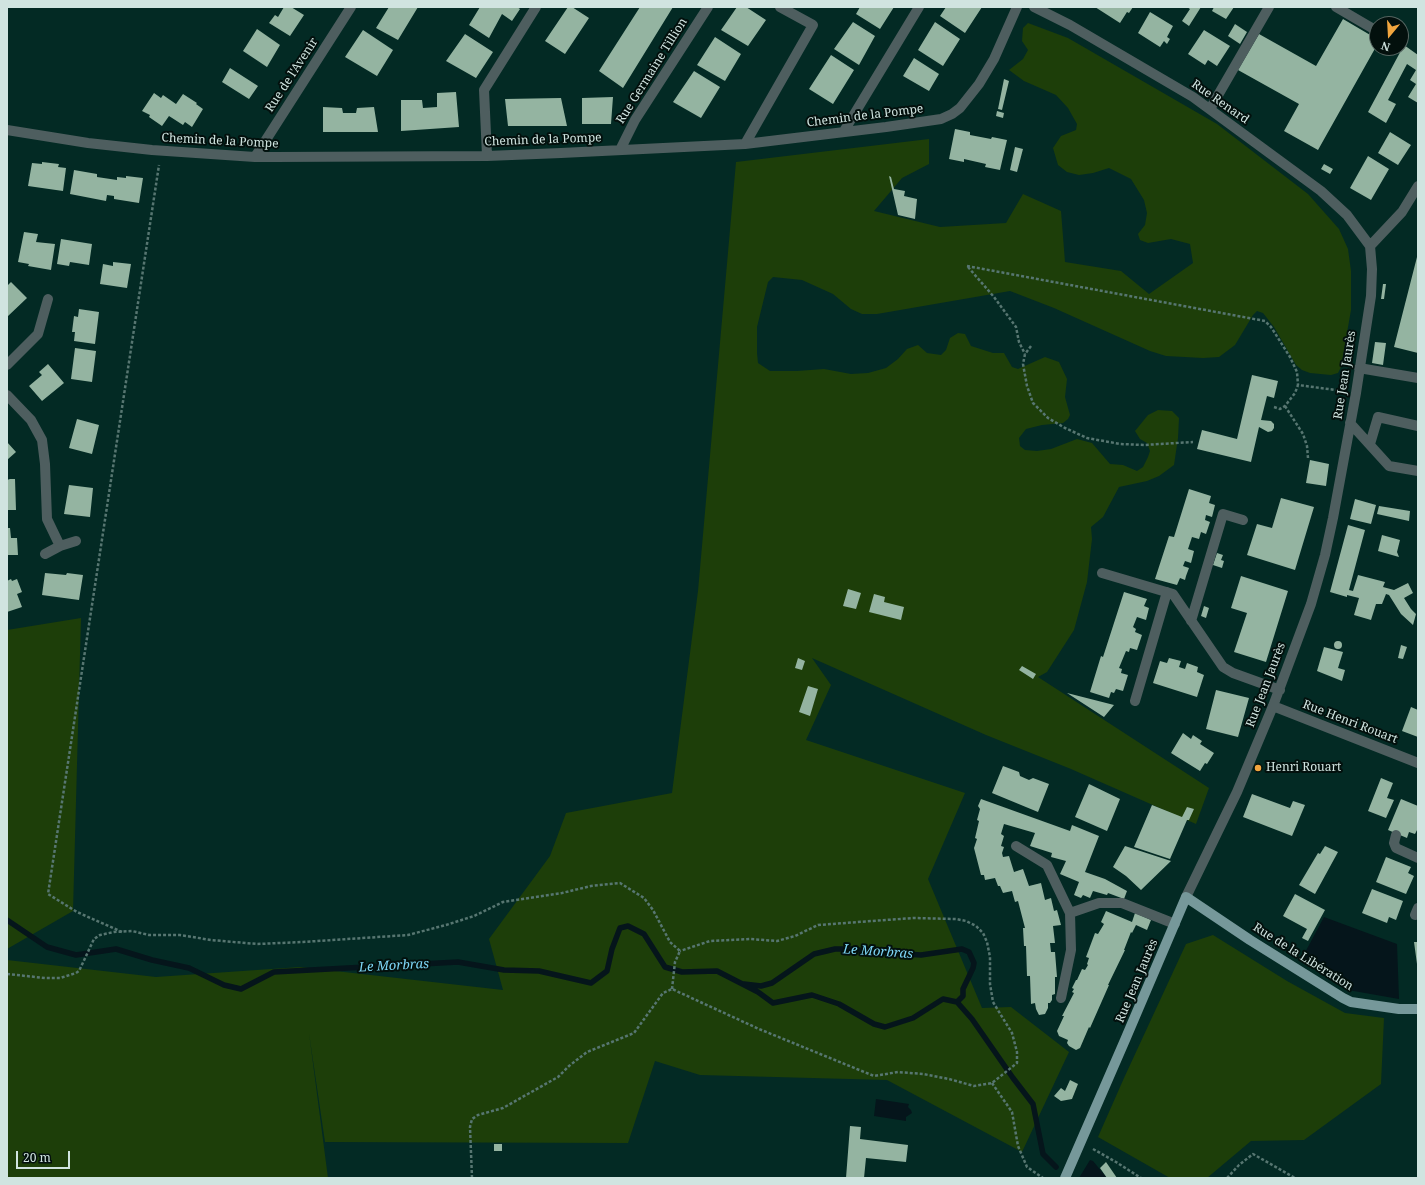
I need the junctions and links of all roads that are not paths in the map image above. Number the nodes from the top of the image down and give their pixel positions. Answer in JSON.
{"nodes":[{"id":1,"x":351,"y":7,"type":"edge"},
{"id":2,"x":536,"y":7,"type":"edge"},
{"id":3,"x":708,"y":7,"type":"edge"},
{"id":4,"x":780,"y":7,"type":"edge"},
{"id":5,"x":919,"y":7,"type":"edge"},
{"id":6,"x":1017,"y":7,"type":"edge"},
{"id":7,"x":1034,"y":7,"type":"edge"},
{"id":8,"x":1269,"y":7,"type":"edge"},
{"id":9,"x":1336,"y":7,"type":"edge"},
{"id":10,"x":1369,"y":26,"type":"edge"},
{"id":11,"x":1210,"y":109,"type":"junction"},
{"id":12,"x":7,"y":130,"type":"edge"},
{"id":13,"x":844,"y":131,"type":"junction"},
{"id":14,"x":745,"y":144,"type":"junction"},
{"id":15,"x":620,"y":150,"type":"junction"},
{"id":16,"x":487,"y":156,"type":"junction"},
{"id":17,"x":255,"y":157,"type":"junction"},
{"id":18,"x":1418,"y":186,"type":"edge"},
{"id":19,"x":1370,"y":246,"type":"junction"},
{"id":20,"x":48,"y":299,"type":"dead end"},
{"id":21,"x":7,"y":365,"type":"edge"},
{"id":22,"x":1359,"y":368,"type":"junction"},
{"id":23,"x":1418,"y":378,"type":"edge"},
{"id":24,"x":7,"y":395,"type":"edge"},
{"id":25,"x":1350,"y":423,"type":"junction"},
{"id":26,"x":1418,"y":426,"type":"edge"},
{"id":27,"x":1370,"y":444,"type":"junction"},
{"id":28,"x":1418,"y":471,"type":"edge"},
{"id":29,"x":1243,"y":520,"type":"dead end"},
{"id":30,"x":76,"y":541,"type":"dead end"},
{"id":31,"x":60,"y":546,"type":"junction"},
{"id":32,"x":45,"y":554,"type":"dead end"},
{"id":33,"x":1102,"y":573,"type":"dead end"},
{"id":34,"x":1167,"y":592,"type":"junction"},
{"id":35,"x":1191,"y":621,"type":"junction"},
{"id":36,"x":1280,"y":690,"type":"junction"},
{"id":37,"x":1135,"y":701,"type":"dead end"},
{"id":38,"x":1273,"y":706,"type":"junction"},
{"id":39,"x":1418,"y":763,"type":"edge"},
{"id":40,"x":1396,"y":835,"type":"dead end"},
{"id":41,"x":1016,"y":846,"type":"dead end"},
{"id":42,"x":1418,"y":858,"type":"edge"},
{"id":43,"x":1186,"y":898,"type":"junction"},
{"id":44,"x":1070,"y":913,"type":"junction"},
{"id":45,"x":1175,"y":924,"type":"junction"},
{"id":46,"x":1061,"y":998,"type":"dead end"},
{"id":47,"x":1418,"y":1009,"type":"edge"},
{"id":48,"x":1065,"y":1178,"type":"edge"}],
"edges":[{"from":1,"to":17,"type":"street","name":"Rue de l'Avenir"},
{"from":2,"to":16,"type":"street"},
{"from":3,"to":15,"type":"street","name":"Rue Germaine Tillion"},
{"from":4,"to":14,"type":"street"},
{"from":5,"to":13,"type":"street"},
{"from":6,"to":13,"type":"street","name":"Chemin de la Pompe"},
{"from":7,"to":11,"type":"street","name":"Rue Renard"},
{"from":8,"to":11,"type":"street"},
{"from":9,"to":10,"type":"street"},
{"from":11,"to":19,"type":"street","name":"Rue Renard"},
{"from":12,"to":17,"type":"street","name":"Chemin de la Pompe"},
{"from":13,"to":14,"type":"street","name":"Chemin de la Pompe"},
{"from":14,"to":15,"type":"street","name":"Chemin de la Pompe"},
{"from":15,"to":16,"type":"street","name":"Chemin de la Pompe"},
{"from":16,"to":17,"type":"street","name":"Chemin de la Pompe"},
{"from":18,"to":19,"type":"street"},
{"from":19,"to":22,"type":"street","name":"Rue Jean Jaurès"},
{"from":20,"to":21,"type":"street"},
{"from":22,"to":23,"type":"street"},
{"from":22,"to":25,"type":"street","name":"Rue Jean Jaurès"},
{"from":24,"to":31,"type":"street"},
{"from":25,"to":27,"type":"street"},
{"from":25,"to":36,"type":"street","name":"Rue Jean Jaurès"},
{"from":26,"to":27,"type":"street"},
{"from":27,"to":28,"type":"street"},
{"from":29,"to":35,"type":"street"},
{"from":30,"to":31,"type":"street"},
{"from":31,"to":32,"type":"street"},
{"from":33,"to":34,"type":"street"},
{"from":34,"to":35,"type":"street"},
{"from":34,"to":37,"type":"street"},
{"from":35,"to":36,"type":"street"},
{"from":36,"to":38,"type":"street","name":"Rue Jean Jaurès"},
{"from":38,"to":39,"type":"street","name":"Rue Henri Rouart"},
{"from":38,"to":43,"type":"street","name":"Rue Jean Jaurès"},
{"from":40,"to":42,"type":"street"},
{"from":41,"to":44,"type":"street"},
{"from":43,"to":45,"type":"main road","name":"Rue Jean Jaurès"},
{"from":43,"to":47,"type":"main road","name":"Rue de la Libération"},
{"from":44,"to":45,"type":"street"},
{"from":44,"to":46,"type":"street"},
{"from":45,"to":48,"type":"main road","name":"Rue Jean Jaurès"}]}
